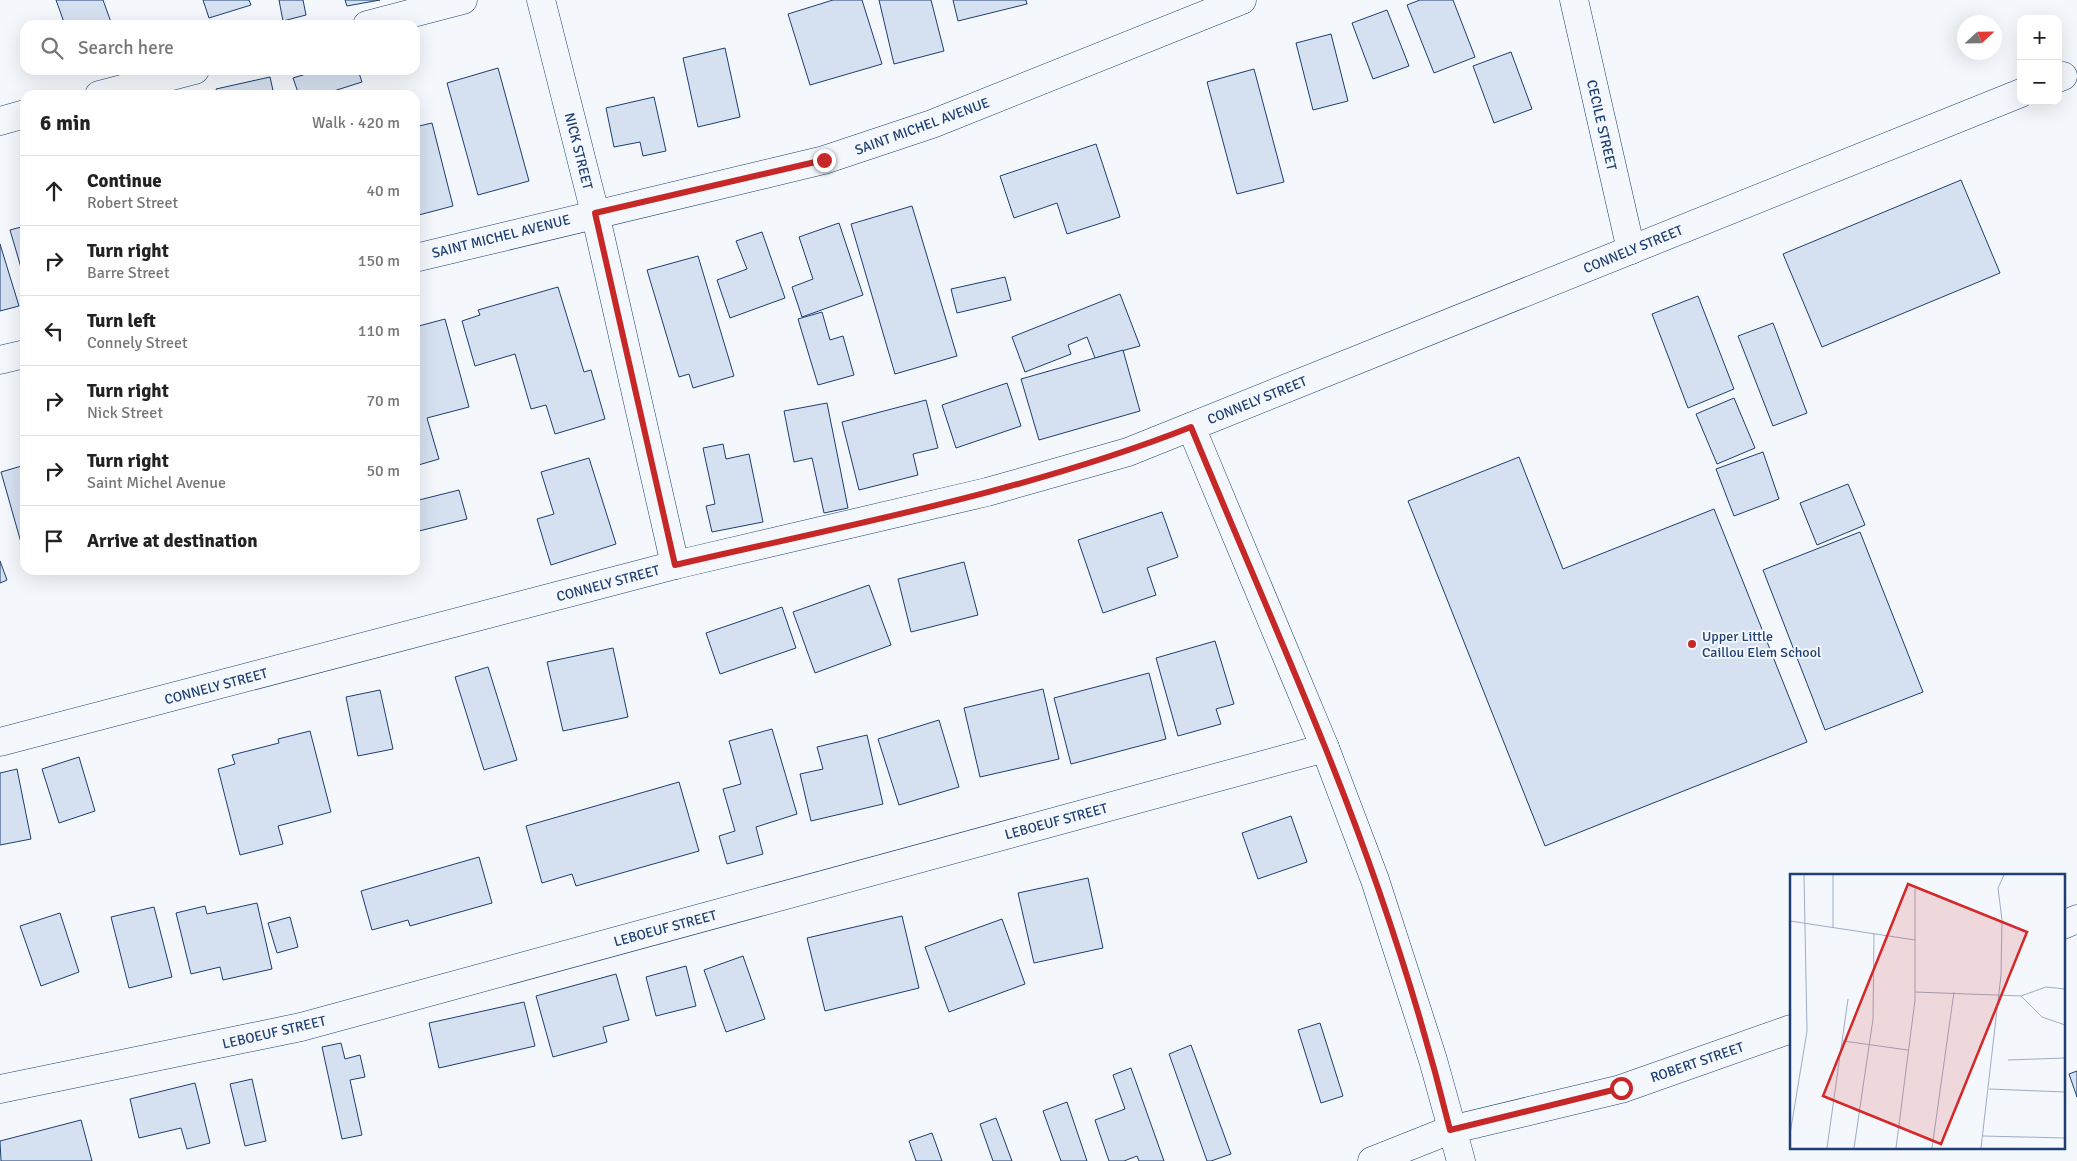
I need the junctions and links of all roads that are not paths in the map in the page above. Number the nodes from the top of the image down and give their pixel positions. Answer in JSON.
{"nodes":[{"id":1,"x":463,"y":0,"type":"edge"},
{"id":2,"x":541,"y":0,"type":"edge"},
{"id":3,"x":1242,"y":0,"type":"edge"},
{"id":4,"x":1574,"y":0,"type":"edge"},
{"id":5,"x":386,"y":20,"type":"edge"},
{"id":6,"x":176,"y":75,"type":"edge"},
{"id":7,"x":118,"y":90,"type":"edge"},
{"id":8,"x":2017,"y":95,"type":"edge"},
{"id":9,"x":20,"y":115,"type":"edge"},
{"id":10,"x":0,"y":121,"type":"edge"},
{"id":11,"x":595,"y":213,"type":"junction"},
{"id":12,"x":1631,"y":250,"type":"junction"},
{"id":13,"x":420,"y":257,"type":"edge"},
{"id":14,"x":20,"y":355,"type":"edge"},
{"id":15,"x":0,"y":360,"type":"edge"},
{"id":16,"x":1191,"y":427,"type":"junction"},
{"id":17,"x":675,"y":565,"type":"junction"},
{"id":18,"x":0,"y":742,"type":"edge"},
{"id":19,"x":1325,"y":748,"type":"junction"},
{"id":20,"x":2077,"y":919,"type":"edge"},
{"id":21,"x":2064,"y":925,"type":"edge"},
{"id":22,"x":1790,"y":1029,"type":"edge"},
{"id":23,"x":0,"y":1089,"type":"edge"},
{"id":24,"x":1450,"y":1130,"type":"junction"},
{"id":25,"x":1372,"y":1161,"type":"edge"},
{"id":26,"x":1460,"y":1161,"type":"edge"}],
"edges":[{"from":1,"to":5,"type":"street"},
{"from":2,"to":11,"type":"street","name":"NICK STREET"},
{"from":3,"to":11,"type":"street","name":"SAINT MICHEL AVENUE"},
{"from":4,"to":12,"type":"street","name":"CECILE STREET"},
{"from":6,"to":7,"type":"street"},
{"from":8,"to":12,"type":"street","name":"CONNELY STREET"},
{"from":9,"to":10,"type":"street"},
{"from":11,"to":13,"type":"street","name":"SAINT MICHEL AVENUE"},
{"from":11,"to":17,"type":"street","name":"NICK STREET"},
{"from":12,"to":16,"type":"street","name":"CONNELY STREET"},
{"from":14,"to":15,"type":"street"},
{"from":16,"to":17,"type":"street","name":"CONNELY STREET"},
{"from":16,"to":19,"type":"street"},
{"from":17,"to":18,"type":"street","name":"CONNELY STREET"},
{"from":19,"to":23,"type":"street","name":"LEBOEUF STREET"},
{"from":19,"to":24,"type":"street"},
{"from":20,"to":21,"type":"street"},
{"from":22,"to":24,"type":"street","name":"ROBERT STREET"},
{"from":24,"to":25,"type":"street","name":"ROBERT STREET"},
{"from":24,"to":26,"type":"street"}]}
